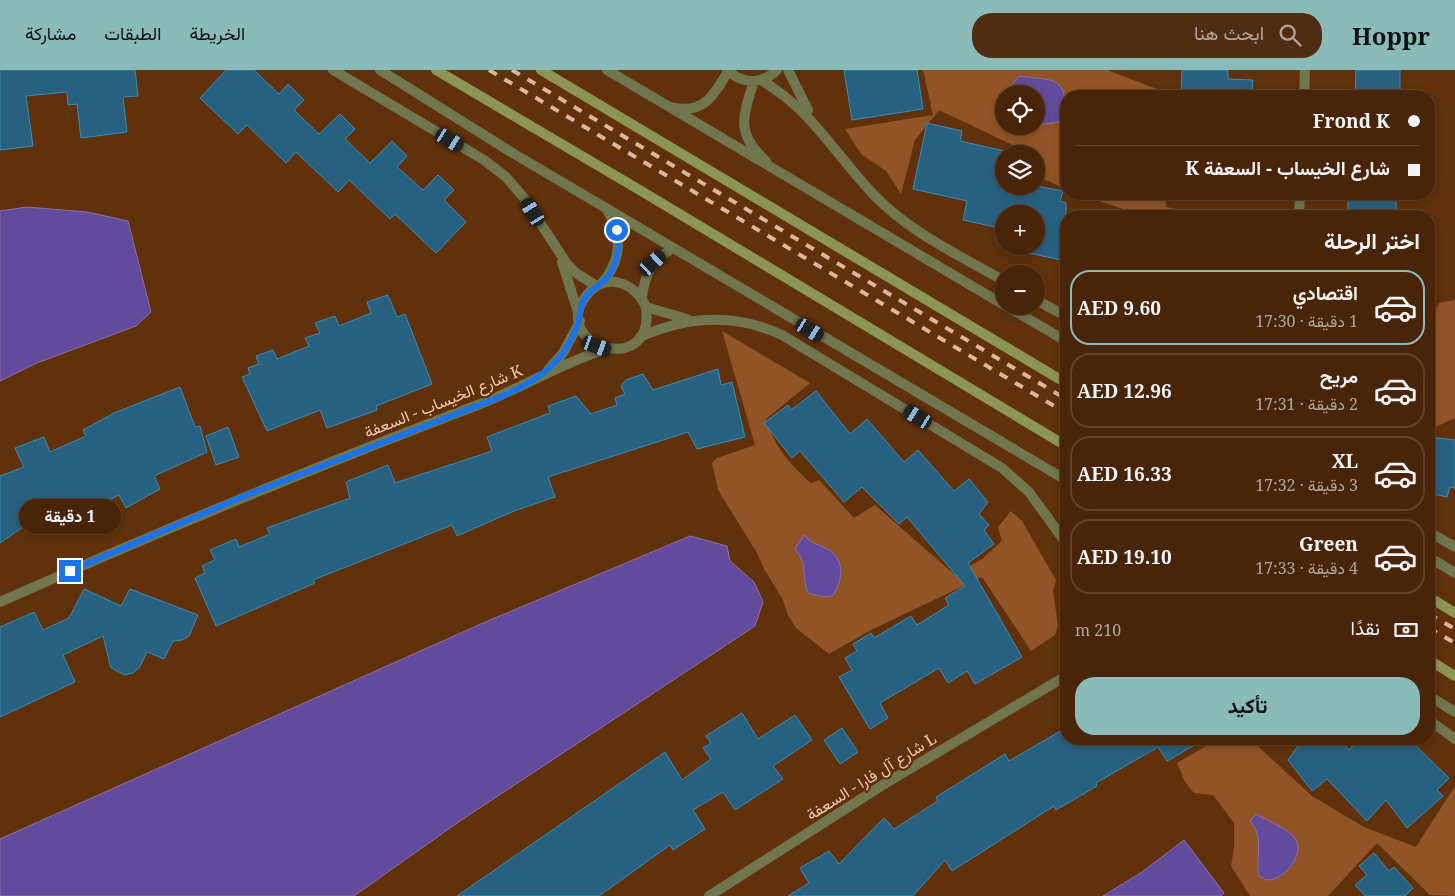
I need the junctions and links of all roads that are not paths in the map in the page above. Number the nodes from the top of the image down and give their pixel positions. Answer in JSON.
{"nodes":[{"id":1,"x":334,"y":70,"type":"edge"},
{"id":2,"x":380,"y":70,"type":"edge"},
{"id":3,"x":436,"y":70,"type":"edge"},
{"id":4,"x":541,"y":70,"type":"edge"},
{"id":5,"x":607,"y":70,"type":"edge"},
{"id":6,"x":777,"y":70,"type":"edge"},
{"id":7,"x":788,"y":70,"type":"edge"},
{"id":8,"x":1305,"y":70,"type":"edge"},
{"id":9,"x":728,"y":71,"type":"edge"},
{"id":10,"x":758,"y":81,"type":"junction"},
{"id":11,"x":1304,"y":90,"type":"edge"},
{"id":12,"x":671,"y":107,"type":"junction"},
{"id":13,"x":816,"y":124,"type":"junction"},
{"id":14,"x":778,"y":172,"type":"junction"},
{"id":15,"x":606,"y":208,"type":"junction"},
{"id":16,"x":674,"y":248,"type":"junction"},
{"id":17,"x":559,"y":254,"type":"junction"},
{"id":18,"x":995,"y":276,"type":"edge"},
{"id":19,"x":598,"y":286,"type":"junction"},
{"id":20,"x":995,"y":300,"type":"edge"},
{"id":21,"x":644,"y":302,"type":"junction"},
{"id":22,"x":1045,"y":305,"type":"edge"},
{"id":23,"x":1060,"y":313,"type":"edge"},
{"id":24,"x":1021,"y":315,"type":"edge"},
{"id":25,"x":579,"y":318,"type":"junction"},
{"id":26,"x":695,"y":320,"type":"junction"},
{"id":27,"x":640,"y":337,"type":"junction"},
{"id":28,"x":1060,"y":338,"type":"edge"},
{"id":29,"x":607,"y":349,"type":"junction"},
{"id":30,"x":538,"y":378,"type":"junction"},
{"id":31,"x":1060,"y":379,"type":"edge"},
{"id":32,"x":1060,"y":442,"type":"edge"},
{"id":33,"x":1060,"y":476,"type":"edge"},
{"id":34,"x":1060,"y":536,"type":"edge"},
{"id":35,"x":1435,"y":536,"type":"edge"},
{"id":36,"x":1455,"y":548,"type":"edge"},
{"id":37,"x":1435,"y":561,"type":"edge"},
{"id":38,"x":1455,"y":573,"type":"edge"},
{"id":39,"x":1435,"y":601,"type":"edge"},
{"id":40,"x":0,"y":602,"type":"edge"},
{"id":41,"x":1455,"y":613,"type":"edge"},
{"id":42,"x":1435,"y":664,"type":"edge"},
{"id":43,"x":1060,"y":676,"type":"edge"},
{"id":44,"x":1455,"y":676,"type":"edge"},
{"id":45,"x":1060,"y":680,"type":"edge"},
{"id":46,"x":1051,"y":686,"type":"junction"},
{"id":47,"x":1435,"y":700,"type":"edge"},
{"id":48,"x":1455,"y":712,"type":"edge"},
{"id":49,"x":1435,"y":724,"type":"edge"},
{"id":50,"x":1455,"y":739,"type":"edge"},
{"id":51,"x":709,"y":896,"type":"edge"}],
"edges":[{"from":1,"to":17,"type":"street"},
{"from":2,"to":15,"type":"street"},
{"from":3,"to":32,"type":"main road"},
{"from":4,"to":31,"type":"main road"},
{"from":5,"to":12,"type":"street"},
{"from":6,"to":10,"type":"street"},
{"from":7,"to":13,"type":"street"},
{"from":8,"to":11,"type":"street"},
{"from":9,"to":10,"type":"street"},
{"from":9,"to":12,"type":"street"},
{"from":10,"to":13,"type":"street"},
{"from":10,"to":14,"type":"street"},
{"from":12,"to":14,"type":"street"},
{"from":13,"to":18,"type":"street"},
{"from":14,"to":20,"type":"street"},
{"from":15,"to":16,"type":"street"},
{"from":15,"to":19,"type":"street"},
{"from":16,"to":21,"type":"street"},
{"from":16,"to":33,"type":"street"},
{"from":17,"to":19,"type":"street"},
{"from":17,"to":25,"type":"street"},
{"from":19,"to":21,"type":"street"},
{"from":19,"to":25,"type":"street"},
{"from":21,"to":26,"type":"street"},
{"from":21,"to":27,"type":"street"},
{"from":22,"to":23,"type":"street"},
{"from":24,"to":28,"type":"street"},
{"from":25,"to":29,"type":"street"},
{"from":25,"to":30,"type":"street","name":"شارع الخيساب - السعفة K"},
{"from":26,"to":27,"type":"street"},
{"from":26,"to":34,"type":"street"},
{"from":27,"to":29,"type":"street"},
{"from":29,"to":30,"type":"street","name":"شارع الخيساب - السعفة K"},
{"from":30,"to":40,"type":"street","name":"شارع الخيساب - السعفة K"},
{"from":35,"to":36,"type":"street"},
{"from":37,"to":38,"type":"street"},
{"from":39,"to":41,"type":"main road"},
{"from":42,"to":44,"type":"main road"},
{"from":43,"to":46,"type":"street","name":"شارع آل فارا - السعفة L"},
{"from":45,"to":46,"type":"street","name":"شارع آل فارا - السعفة L"},
{"from":46,"to":51,"type":"street","name":"شارع آل فارا - السعفة L"},
{"from":47,"to":48,"type":"street"},
{"from":49,"to":50,"type":"street"}]}
